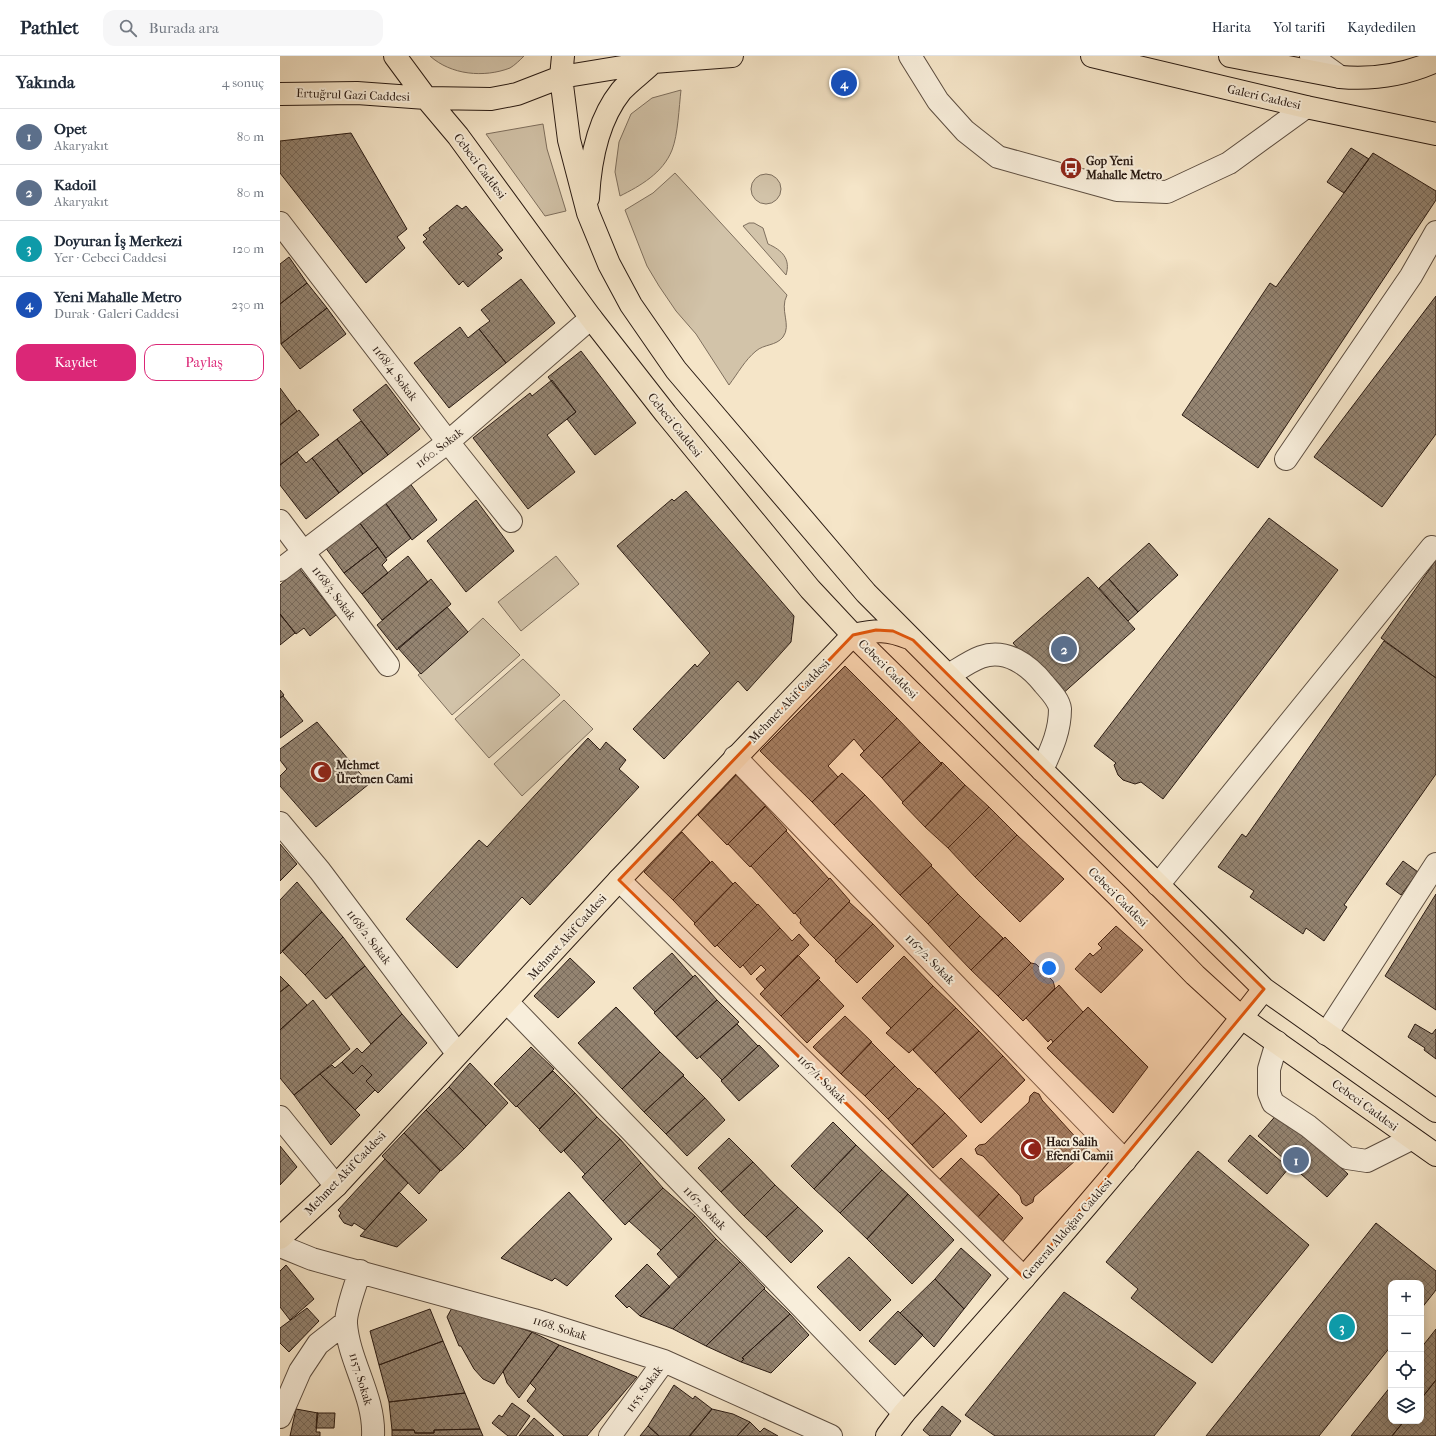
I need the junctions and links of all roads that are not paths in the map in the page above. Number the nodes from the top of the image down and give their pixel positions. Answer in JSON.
{"nodes":[{"id":1,"x":395,"y":56,"type":"edge"},
{"id":2,"x":732,"y":56,"type":"edge"},
{"id":3,"x":910,"y":56,"type":"edge"},
{"id":4,"x":1092,"y":56,"type":"edge"},
{"id":5,"x":1230,"y":56,"type":"edge"},
{"id":6,"x":1311,"y":56,"type":"edge"},
{"id":7,"x":1436,"y":61,"type":"edge"},
{"id":8,"x":653,"y":62,"type":"junction"},
{"id":9,"x":562,"y":66,"type":"edge"},
{"id":10,"x":1340,"y":77,"type":"junction"},
{"id":11,"x":280,"y":94,"type":"edge"},
{"id":12,"x":426,"y":98,"type":"junction"},
{"id":13,"x":1306,"y":107,"type":"junction"},
{"id":14,"x":1436,"y":134,"type":"edge"},
{"id":15,"x":588,"y":213,"type":"junction"},
{"id":16,"x":280,"y":223,"type":"edge"},
{"id":17,"x":1436,"y":232,"type":"edge"},
{"id":18,"x":591,"y":318,"type":"junction"},
{"id":19,"x":448,"y":442,"type":"junction"},
{"id":20,"x":1286,"y":459,"type":"dead end"},
{"id":21,"x":280,"y":521,"type":"edge"},
{"id":22,"x":511,"y":521,"type":"dead end"},
{"id":23,"x":1432,"y":547,"type":"dead end"},
{"id":24,"x":303,"y":552,"type":"junction"},
{"id":25,"x":280,"y":570,"type":"edge"},
{"id":26,"x":853,"y":634,"type":"junction"},
{"id":27,"x":913,"y":640,"type":"junction"},
{"id":28,"x":388,"y":665,"type":"dead end"},
{"id":29,"x":948,"y":675,"type":"junction"},
{"id":30,"x":735,"y":757,"type":"junction"},
{"id":31,"x":1042,"y":770,"type":"junction"},
{"id":32,"x":280,"y":823,"type":"edge"},
{"id":33,"x":1436,"y":864,"type":"edge"},
{"id":34,"x":619,"y":880,"type":"junction"},
{"id":35,"x":1158,"y":884,"type":"junction"},
{"id":36,"x":1264,"y":989,"type":"junction"},
{"id":37,"x":507,"y":1002,"type":"junction"},
{"id":38,"x":1242,"y":1018,"type":"junction"},
{"id":39,"x":1326,"y":1034,"type":"junction"},
{"id":40,"x":1277,"y":1042,"type":"junction"},
{"id":41,"x":457,"y":1053,"type":"junction"},
{"id":42,"x":1436,"y":1111,"type":"edge"},
{"id":43,"x":280,"y":1117,"type":"edge"},
{"id":44,"x":1411,"y":1138,"type":"junction"},
{"id":45,"x":1436,"y":1155,"type":"edge"},
{"id":46,"x":1125,"y":1161,"type":"junction"},
{"id":47,"x":336,"y":1186,"type":"junction"},
{"id":48,"x":280,"y":1238,"type":"edge"},
{"id":49,"x":280,"y":1246,"type":"edge"},
{"id":50,"x":360,"y":1271,"type":"junction"},
{"id":51,"x":1024,"y":1278,"type":"junction"},
{"id":52,"x":346,"y":1322,"type":"junction"},
{"id":53,"x":664,"y":1361,"type":"junction"},
{"id":54,"x":904,"y":1413,"type":"junction"},
{"id":55,"x":280,"y":1416,"type":"edge"},
{"id":56,"x":373,"y":1436,"type":"edge"},
{"id":57,"x":610,"y":1436,"type":"edge"},
{"id":58,"x":831,"y":1436,"type":"edge"},
{"id":59,"x":887,"y":1436,"type":"edge"}],
"edges":[{"from":1,"to":12,"type":"main road","name":"Cebeci Caddesi"},
{"from":2,"to":8,"type":"main road"},
{"from":3,"to":13,"type":"street"},
{"from":4,"to":13,"type":"main road","name":"Galeri Caddesi"},
{"from":5,"to":10,"type":"main road"},
{"from":6,"to":10,"type":"street"},
{"from":7,"to":10,"type":"main road"},
{"from":8,"to":9,"type":"main road"},
{"from":8,"to":15,"type":"main road"},
{"from":9,"to":12,"type":"main road","name":"Ertuğrul Gazi Caddesi"},
{"from":9,"to":15,"type":"main road"},
{"from":11,"to":12,"type":"main road","name":"Ertuğrul Gazi Caddesi"},
{"from":12,"to":18,"type":"main road","name":"Cebeci Caddesi"},
{"from":13,"to":14,"type":"main road","name":"Galeri Caddesi"},
{"from":15,"to":27,"type":"main road"},
{"from":16,"to":19,"type":"street","name":"1168/4. Sokak"},
{"from":17,"to":20,"type":"street"},
{"from":18,"to":19,"type":"street","name":"1160. Sokak"},
{"from":18,"to":26,"type":"main road","name":"Cebeci Caddesi"},
{"from":19,"to":22,"type":"street","name":"1168/4. Sokak"},
{"from":19,"to":24,"type":"street","name":"1160. Sokak"},
{"from":21,"to":24,"type":"street","name":"1168/3. Sokak"},
{"from":23,"to":35,"type":"street"},
{"from":24,"to":25,"type":"street","name":"1160. Sokak"},
{"from":24,"to":28,"type":"street","name":"1168/3. Sokak"},
{"from":26,"to":27,"type":"main road"},
{"from":26,"to":30,"type":"main road","name":"Mehmet Akif Caddesi"},
{"from":26,"to":38,"type":"main road","name":"Cebeci Caddesi"},
{"from":27,"to":29,"type":"main road"},
{"from":29,"to":31,"type":"main road"},
{"from":29,"to":31,"type":"street"},
{"from":30,"to":34,"type":"main road","name":"Mehmet Akif Caddesi"},
{"from":30,"to":46,"type":"street","name":"1167/2. Sokak"},
{"from":31,"to":35,"type":"main road"},
{"from":32,"to":41,"type":"street","name":"1168/2. Sokak"},
{"from":33,"to":39,"type":"street"},
{"from":34,"to":37,"type":"main road","name":"Mehmet Akif Caddesi"},
{"from":34,"to":51,"type":"street","name":"1167/1. Sokak"},
{"from":35,"to":36,"type":"main road"},
{"from":36,"to":38,"type":"main road","name":"General Aldoğan Caddesi"},
{"from":36,"to":39,"type":"main road"},
{"from":37,"to":41,"type":"main road","name":"Mehmet Akif Caddesi"},
{"from":37,"to":54,"type":"street","name":"1167. Sokak"},
{"from":38,"to":40,"type":"main road","name":"Cebeci Caddesi"},
{"from":38,"to":46,"type":"main road","name":"General Aldoğan Caddesi"},
{"from":39,"to":42,"type":"main road"},
{"from":40,"to":44,"type":"main road","name":"Cebeci Caddesi"},
{"from":40,"to":44,"type":"street"},
{"from":41,"to":47,"type":"main road","name":"Mehmet Akif Caddesi"},
{"from":43,"to":47,"type":"street"},
{"from":44,"to":45,"type":"main road","name":"Cebeci Caddesi"},
{"from":46,"to":51,"type":"main road","name":"General Aldoğan Caddesi"},
{"from":47,"to":48,"type":"main road","name":"Mehmet Akif Caddesi"},
{"from":49,"to":50,"type":"street","name":"1168. Sokak"},
{"from":50,"to":52,"type":"street"},
{"from":50,"to":53,"type":"street","name":"1168. Sokak"},
{"from":51,"to":54,"type":"main road","name":"General Aldoğan Caddesi"},
{"from":52,"to":55,"type":"street"},
{"from":52,"to":56,"type":"street","name":"1157. Sokak"},
{"from":53,"to":57,"type":"street","name":"1155. Sokak"},
{"from":53,"to":58,"type":"street","name":"1168. Sokak"},
{"from":54,"to":59,"type":"main road","name":"General Aldoğan Caddesi"}]}
